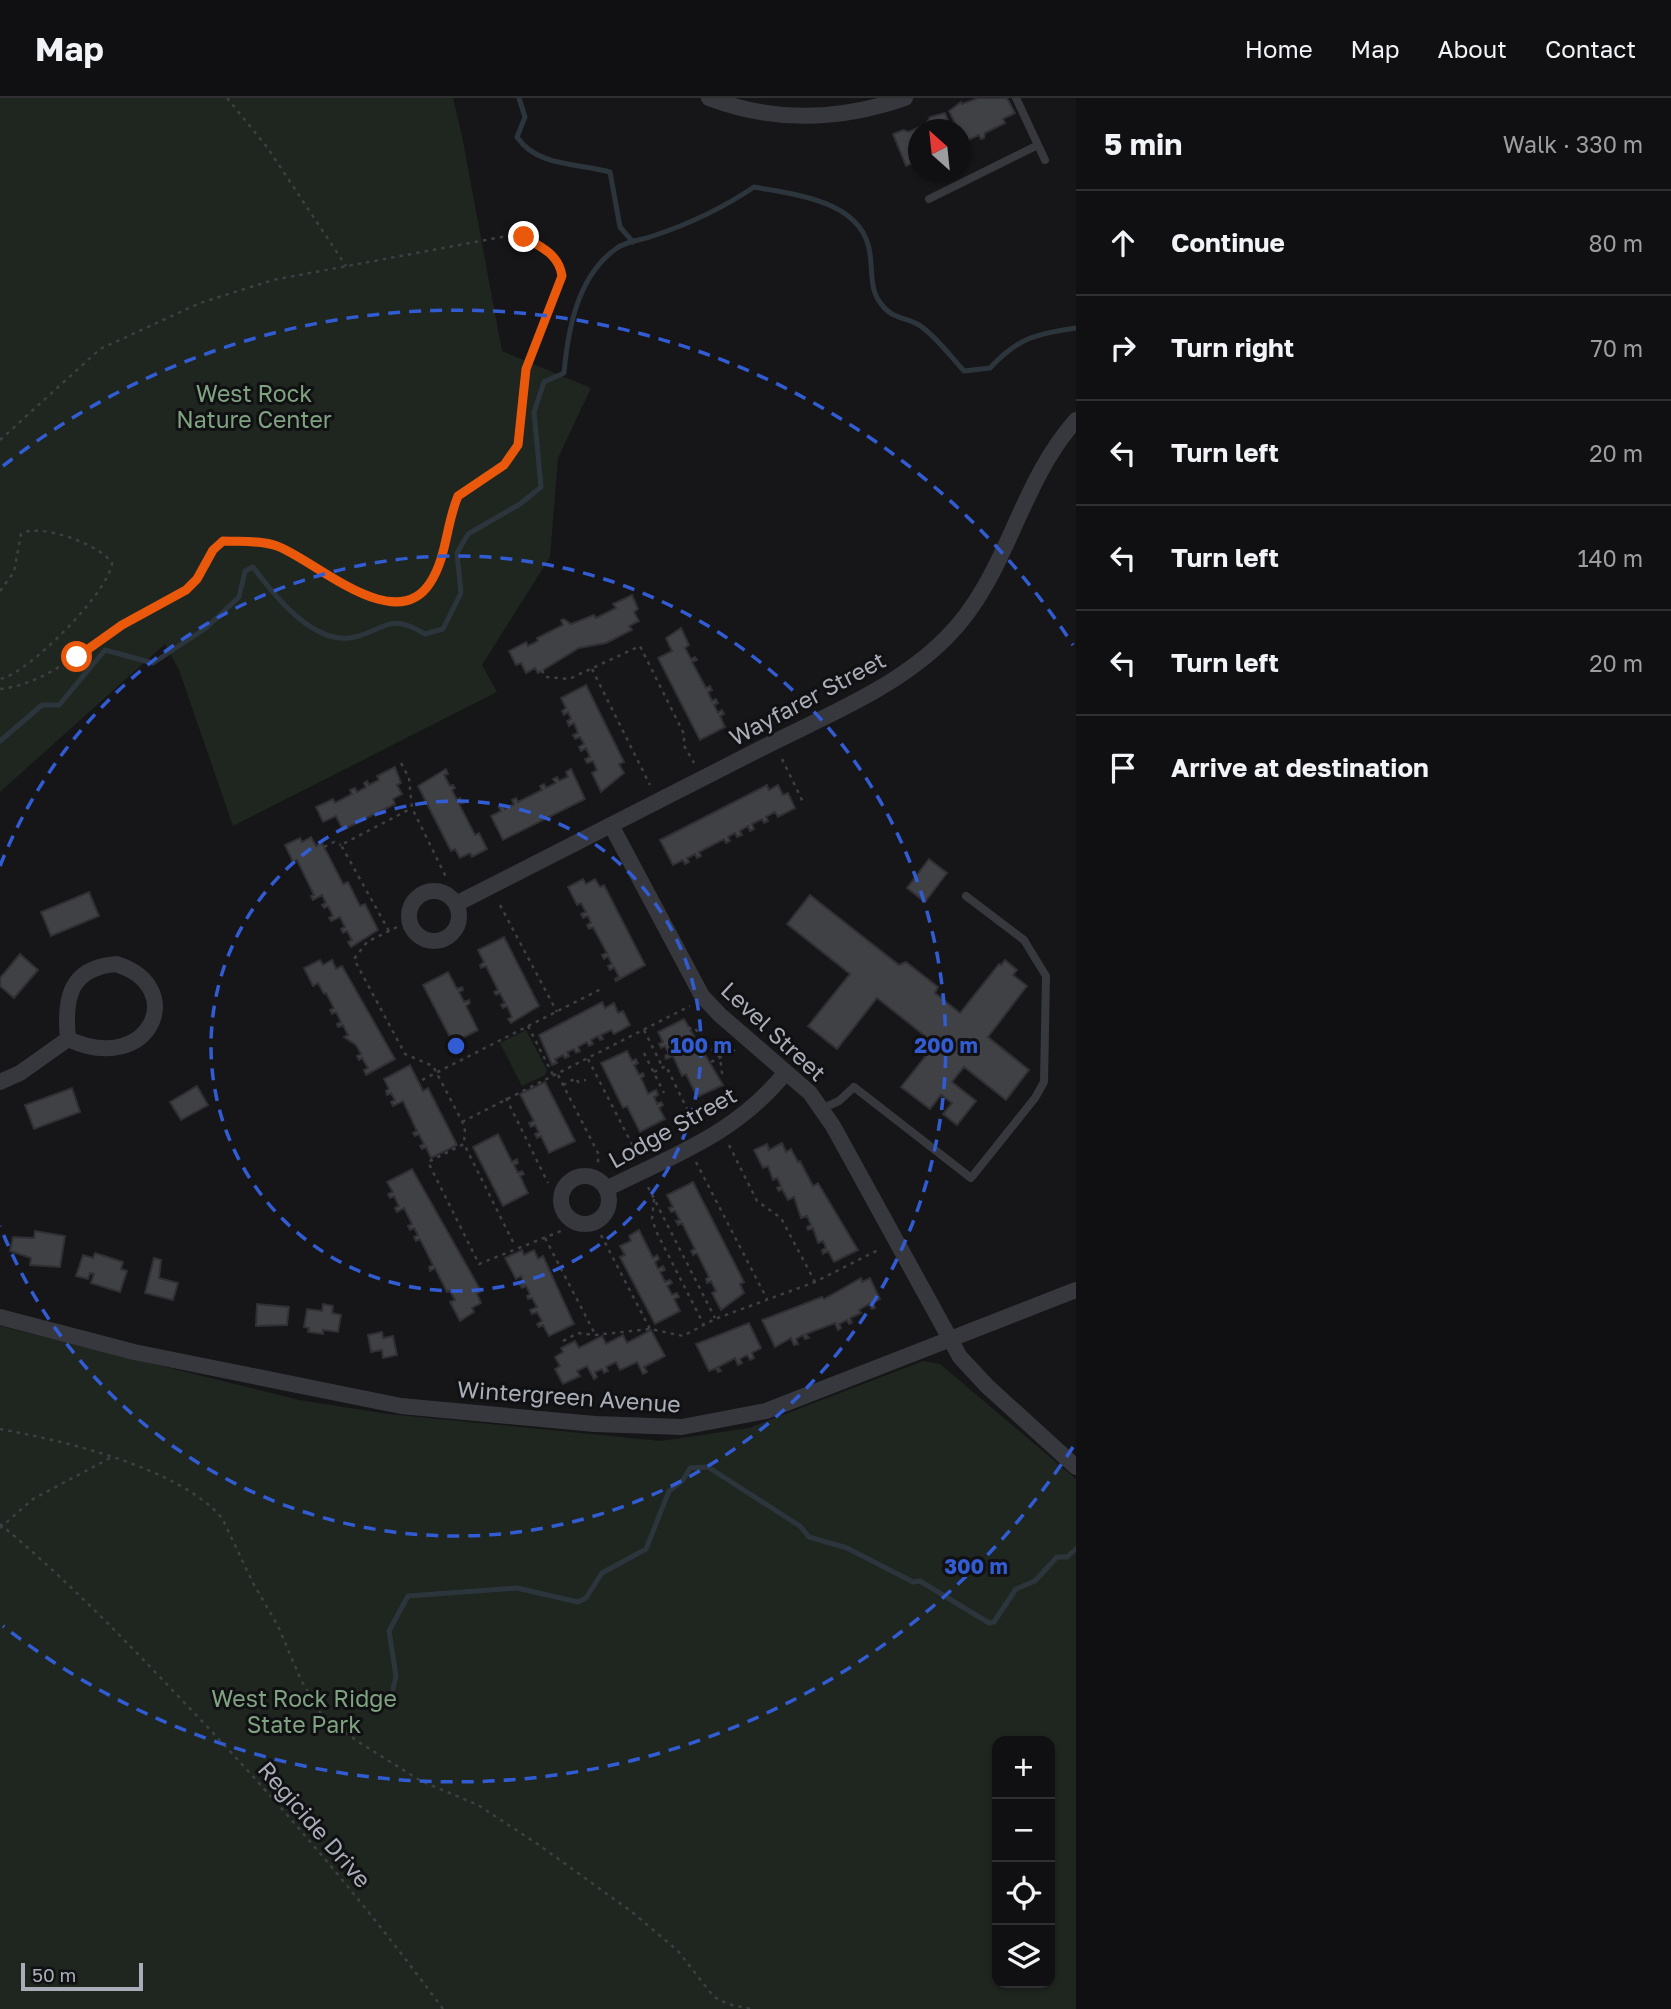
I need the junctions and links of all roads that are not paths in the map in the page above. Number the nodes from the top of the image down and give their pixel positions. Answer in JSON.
{"nodes":[{"id":1,"x":709,"y":98,"type":"edge"},
{"id":2,"x":905,"y":98,"type":"edge"},
{"id":3,"x":1016,"y":98,"type":"edge"},
{"id":4,"x":1038,"y":145,"type":"junction"},
{"id":5,"x":1045,"y":160,"type":"dead end"},
{"id":6,"x":929,"y":199,"type":"dead end"},
{"id":7,"x":1076,"y":420,"type":"edge"},
{"id":8,"x":611,"y":825,"type":"junction"},
{"id":9,"x":966,"y":896,"type":"dead end"},
{"id":10,"x":456,"y":904,"type":"dead end"},
{"id":11,"x":68,"y":1039,"type":"junction"},
{"id":12,"x":786,"y":1072,"type":"junction"},
{"id":13,"x":0,"y":1082,"type":"edge"},
{"id":14,"x":821,"y":1109,"type":"junction"},
{"id":15,"x":606,"y":1189,"type":"dead end"},
{"id":16,"x":1076,"y":1290,"type":"edge"},
{"id":17,"x":0,"y":1317,"type":"edge"},
{"id":18,"x":951,"y":1340,"type":"junction"},
{"id":19,"x":1076,"y":1467,"type":"edge"}],
"edges":[{"from":1,"to":2,"type":"street"},
{"from":3,"to":4,"type":"lane"},
{"from":4,"to":5,"type":"lane"},
{"from":4,"to":6,"type":"lane"},
{"from":7,"to":8,"type":"street","name":"Wayfarer Street"},
{"from":8,"to":10,"type":"street","name":"Wayfarer Street"},
{"from":8,"to":12,"type":"street","name":"Level Street"},
{"from":9,"to":14,"type":"lane"},
{"from":11,"to":11,"type":"street"},
{"from":11,"to":13,"type":"street"},
{"from":12,"to":14,"type":"street","name":"Level Street"},
{"from":12,"to":15,"type":"street","name":"Lodge Street"},
{"from":14,"to":18,"type":"street","name":"Level Street"},
{"from":16,"to":18,"type":"street","name":"Wintergreen Avenue"},
{"from":17,"to":18,"type":"street","name":"Wintergreen Avenue"},
{"from":18,"to":19,"type":"street"}]}
